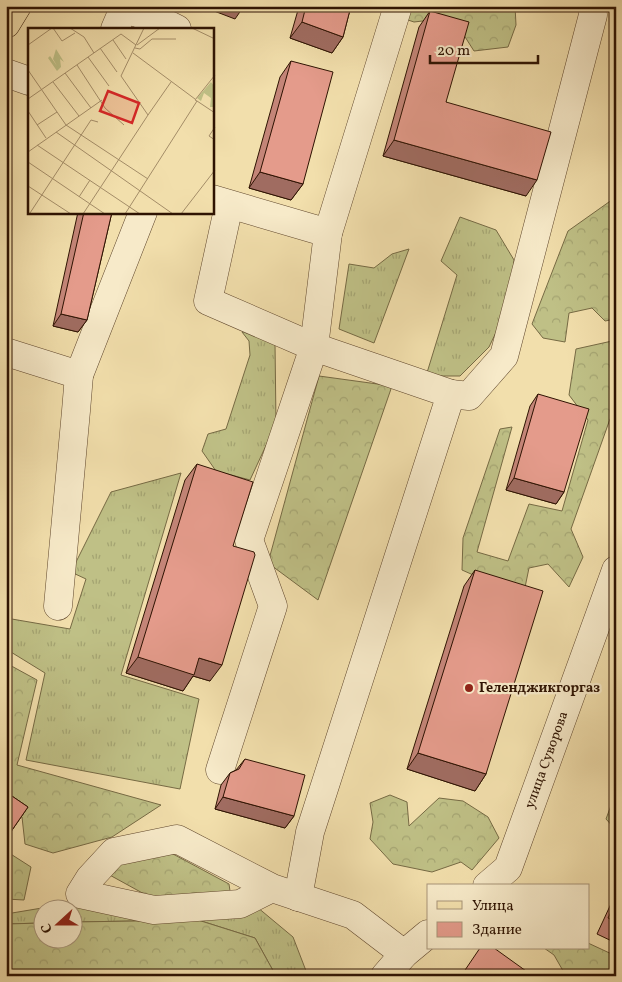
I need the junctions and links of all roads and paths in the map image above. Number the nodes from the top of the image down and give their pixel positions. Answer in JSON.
{"nodes":[{"id":1,"x":17,"y":6,"type":"edge"},
{"id":2,"x":398,"y":6,"type":"edge"},
{"id":3,"x":592,"y":6,"type":"edge"},
{"id":4,"x":6,"y":24,"type":"edge"},
{"id":5,"x":115,"y":28,"type":"edge"},
{"id":6,"x":175,"y":28,"type":"edge"},
{"id":7,"x":6,"y":73,"type":"edge"},
{"id":8,"x":28,"y":82,"type":"edge"},
{"id":9,"x":221,"y":202,"type":"edge"},
{"id":10,"x":142,"y":214,"type":"edge"},
{"id":11,"x":328,"y":233,"type":"junction"},
{"id":12,"x":314,"y":347,"type":"junction"},
{"id":13,"x":6,"y":352,"type":"edge"},
{"id":14,"x":79,"y":375,"type":"junction"},
{"id":15,"x":451,"y":394,"type":"junction"},
{"id":16,"x":616,"y":570,"type":"edge"},
{"id":17,"x":58,"y":606,"type":"dead end"},
{"id":18,"x":220,"y":770,"type":"dead end"},
{"id":19,"x":488,"y":884,"type":"edge"},
{"id":20,"x":272,"y":888,"type":"junction"},
{"id":21,"x":298,"y":897,"type":"junction"},
{"id":22,"x":427,"y":935,"type":"edge"},
{"id":23,"x":404,"y":954,"type":"junction"},
{"id":24,"x":385,"y":976,"type":"edge"}],
"edges":[{"from":1,"to":4,"type":"main road"},
{"from":2,"to":11,"type":"street"},
{"from":3,"to":15,"type":"street"},
{"from":5,"to":6,"type":"street"},
{"from":7,"to":8,"type":"street"},
{"from":9,"to":11,"type":"street"},
{"from":9,"to":12,"type":"street"},
{"from":10,"to":14,"type":"street"},
{"from":11,"to":12,"type":"street"},
{"from":12,"to":15,"type":"street"},
{"from":12,"to":18,"type":"street"},
{"from":13,"to":14,"type":"street"},
{"from":14,"to":17,"type":"street"},
{"from":15,"to":21,"type":"street"},
{"from":16,"to":19,"type":"street","name":"улица Суворова"},
{"from":20,"to":20,"type":"street"},
{"from":20,"to":21,"type":"street"},
{"from":21,"to":23,"type":"street"},
{"from":22,"to":23,"type":"street"},
{"from":23,"to":24,"type":"street"}]}
